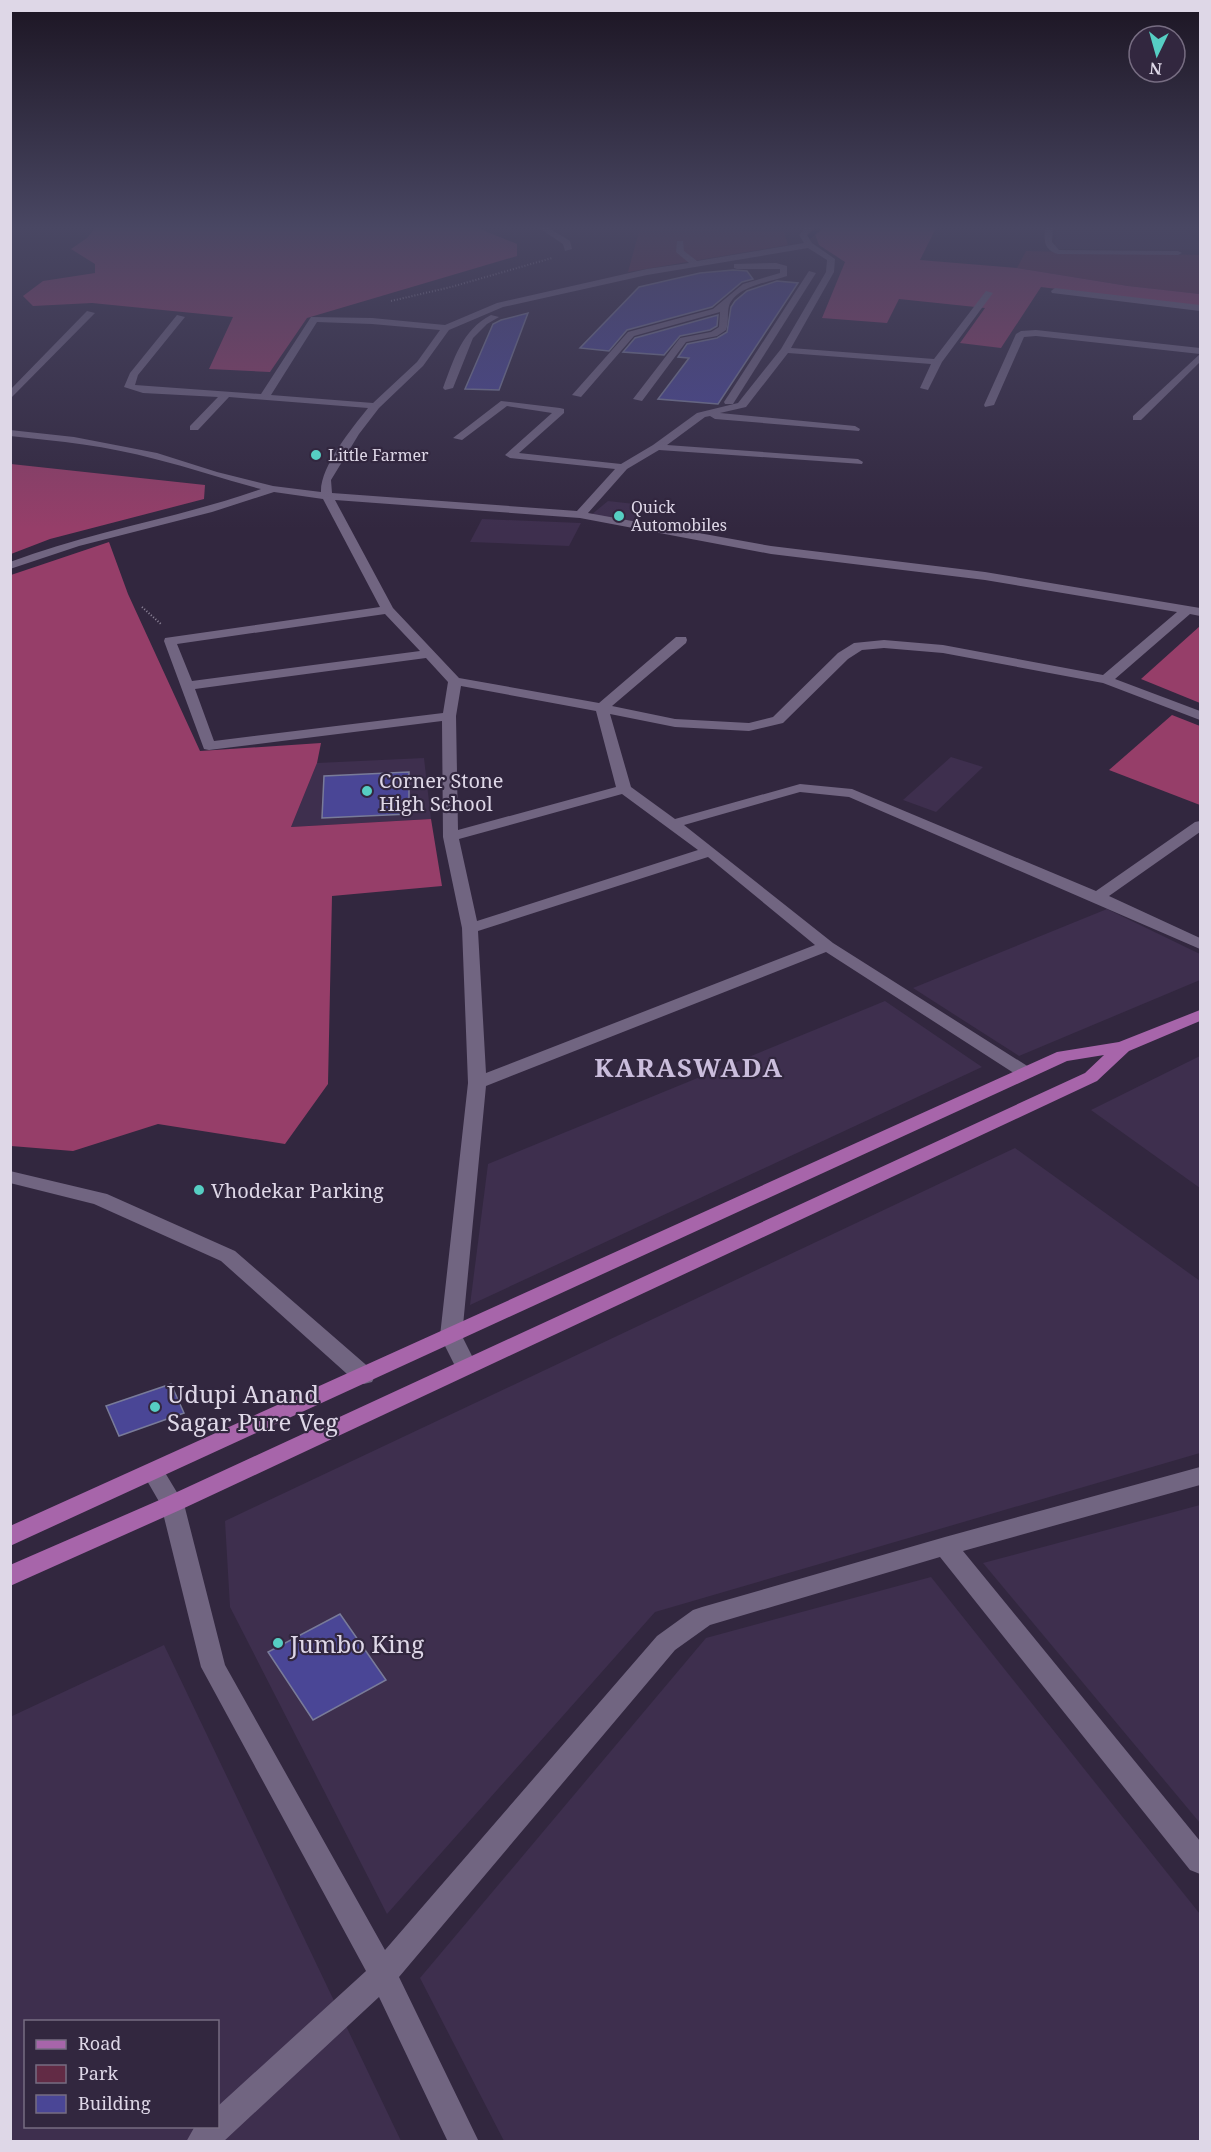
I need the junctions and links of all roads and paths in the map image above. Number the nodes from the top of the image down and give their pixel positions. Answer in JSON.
{"nodes":[{"id":1,"x":75,"y":328,"type":"edge"},
{"id":2,"x":171,"y":328,"type":"edge"},
{"id":3,"x":308,"y":328,"type":"edge"},
{"id":4,"x":447,"y":328,"type":"edge"},
{"id":5,"x":475,"y":328,"type":"edge"},
{"id":6,"x":650,"y":328,"type":"edge"},
{"id":7,"x":722,"y":328,"type":"edge"},
{"id":8,"x":768,"y":328,"type":"edge"},
{"id":9,"x":797,"y":328,"type":"edge"},
{"id":10,"x":962,"y":328,"type":"edge"},
{"id":11,"x":785,"y":350,"type":"junction"},
{"id":12,"x":1200,"y":351,"type":"edge"},
{"id":13,"x":1200,"y":357,"type":"edge"},
{"id":14,"x":937,"y":362,"type":"junction"},
{"id":15,"x":420,"y":363,"type":"junction"},
{"id":16,"x":447,"y":364,"type":"junction"},
{"id":17,"x":448,"y":388,"type":"dead end"},
{"id":18,"x":925,"y":388,"type":"dead end"},
{"id":19,"x":226,"y":394,"type":"junction"},
{"id":20,"x":577,"y":394,"type":"dead end"},
{"id":21,"x":10,"y":396,"type":"edge"},
{"id":22,"x":264,"y":397,"type":"junction"},
{"id":23,"x":638,"y":399,"type":"dead end"},
{"id":24,"x":729,"y":402,"type":"dead end"},
{"id":25,"x":989,"y":405,"type":"dead end"},
{"id":26,"x":375,"y":406,"type":"junction"},
{"id":27,"x":701,"y":415,"type":"junction"},
{"id":28,"x":1137,"y":418,"type":"dead end"},
{"id":29,"x":194,"y":428,"type":"dead end"},
{"id":30,"x":855,"y":429,"type":"dead end"},
{"id":31,"x":10,"y":433,"type":"edge"},
{"id":32,"x":458,"y":438,"type":"dead end"},
{"id":33,"x":657,"y":447,"type":"junction"},
{"id":34,"x":858,"y":462,"type":"dead end"},
{"id":35,"x":623,"y":467,"type":"junction"},
{"id":36,"x":273,"y":489,"type":"junction"},
{"id":37,"x":327,"y":496,"type":"junction"},
{"id":38,"x":580,"y":515,"type":"junction"},
{"id":39,"x":10,"y":566,"type":"edge"},
{"id":40,"x":142,"y":607,"type":"dead end"},
{"id":41,"x":388,"y":610,"type":"junction"},
{"id":42,"x":1194,"y":610,"type":"edge"},
{"id":43,"x":681,"y":640,"type":"dead end"},
{"id":44,"x":170,"y":641,"type":"junction"},
{"id":45,"x":429,"y":654,"type":"junction"},
{"id":46,"x":1106,"y":680,"type":"junction"},
{"id":47,"x":455,"y":681,"type":"junction"},
{"id":48,"x":187,"y":686,"type":"junction"},
{"id":49,"x":602,"y":708,"type":"junction"},
{"id":50,"x":449,"y":716,"type":"junction"},
{"id":51,"x":1200,"y":716,"type":"edge"},
{"id":52,"x":624,"y":789,"type":"junction"},
{"id":53,"x":673,"y":824,"type":"junction"},
{"id":54,"x":1200,"y":825,"type":"edge"},
{"id":55,"x":452,"y":837,"type":"junction"},
{"id":56,"x":710,"y":851,"type":"junction"},
{"id":57,"x":1098,"y":897,"type":"junction"},
{"id":58,"x":470,"y":928,"type":"junction"},
{"id":59,"x":1200,"y":944,"type":"edge"},
{"id":60,"x":827,"y":946,"type":"junction"},
{"id":61,"x":1200,"y":1015,"type":"edge"},
{"id":62,"x":1123,"y":1047,"type":"junction"},
{"id":63,"x":1026,"y":1073,"type":"junction"},
{"id":64,"x":477,"y":1083,"type":"junction"},
{"id":65,"x":10,"y":1177,"type":"edge"},
{"id":66,"x":451,"y":1336,"type":"junction"},
{"id":67,"x":466,"y":1366,"type":"junction"},
{"id":68,"x":364,"y":1376,"type":"junction"},
{"id":69,"x":153,"y":1472,"type":"junction"},
{"id":70,"x":1200,"y":1476,"type":"edge"},
{"id":71,"x":172,"y":1504,"type":"junction"},
{"id":72,"x":10,"y":1537,"type":"edge"},
{"id":73,"x":945,"y":1546,"type":"junction"},
{"id":74,"x":10,"y":1576,"type":"edge"},
{"id":75,"x":1200,"y":1861,"type":"edge"},
{"id":76,"x":383,"y":1974,"type":"junction"},
{"id":77,"x":219,"y":2124,"type":"edge"},
{"id":78,"x":215,"y":2128,"type":"edge"},
{"id":79,"x":201,"y":2142,"type":"edge"},
{"id":80,"x":464,"y":2142,"type":"edge"}],
"edges":[{"from":1,"to":21,"type":"street"},
{"from":2,"to":19,"type":"street"},
{"from":3,"to":22,"type":"street"},
{"from":4,"to":15,"type":"street"},
{"from":5,"to":16,"type":"street"},
{"from":6,"to":20,"type":"street"},
{"from":7,"to":23,"type":"street"},
{"from":8,"to":24,"type":"street"},
{"from":9,"to":11,"type":"street"},
{"from":10,"to":14,"type":"street"},
{"from":11,"to":14,"type":"street"},
{"from":11,"to":27,"type":"street"},
{"from":12,"to":25,"type":"street"},
{"from":13,"to":28,"type":"street"},
{"from":14,"to":18,"type":"street"},
{"from":15,"to":16,"type":"street"},
{"from":15,"to":26,"type":"street"},
{"from":16,"to":17,"type":"street"},
{"from":19,"to":22,"type":"street"},
{"from":19,"to":29,"type":"street"},
{"from":22,"to":26,"type":"street"},
{"from":26,"to":37,"type":"street"},
{"from":27,"to":30,"type":"street"},
{"from":27,"to":33,"type":"street"},
{"from":31,"to":36,"type":"street"},
{"from":32,"to":35,"type":"street"},
{"from":33,"to":34,"type":"street"},
{"from":33,"to":35,"type":"street"},
{"from":35,"to":38,"type":"street"},
{"from":36,"to":37,"type":"street"},
{"from":36,"to":39,"type":"street"},
{"from":37,"to":38,"type":"street"},
{"from":37,"to":41,"type":"street"},
{"from":38,"to":42,"type":"street"},
{"from":40,"to":44,"type":"path"},
{"from":41,"to":44,"type":"street"},
{"from":41,"to":45,"type":"street"},
{"from":42,"to":46,"type":"street"},
{"from":43,"to":49,"type":"street"},
{"from":44,"to":48,"type":"street"},
{"from":45,"to":47,"type":"street"},
{"from":45,"to":48,"type":"street"},
{"from":46,"to":49,"type":"street"},
{"from":46,"to":51,"type":"street"},
{"from":47,"to":49,"type":"street"},
{"from":47,"to":50,"type":"street"},
{"from":48,"to":50,"type":"street"},
{"from":49,"to":52,"type":"street"},
{"from":50,"to":55,"type":"street"},
{"from":52,"to":53,"type":"street"},
{"from":52,"to":55,"type":"street"},
{"from":53,"to":56,"type":"street"},
{"from":53,"to":57,"type":"street"},
{"from":54,"to":57,"type":"street"},
{"from":55,"to":58,"type":"street"},
{"from":56,"to":58,"type":"street"},
{"from":56,"to":60,"type":"street"},
{"from":57,"to":59,"type":"street"},
{"from":58,"to":64,"type":"street"},
{"from":60,"to":63,"type":"street"},
{"from":60,"to":64,"type":"street"},
{"from":61,"to":62,"type":"main road"},
{"from":62,"to":63,"type":"main road"},
{"from":62,"to":67,"type":"main road"},
{"from":63,"to":66,"type":"main road"},
{"from":64,"to":66,"type":"street"},
{"from":65,"to":68,"type":"street"},
{"from":66,"to":67,"type":"street"},
{"from":66,"to":68,"type":"main road"},
{"from":67,"to":71,"type":"main road"},
{"from":68,"to":69,"type":"main road"},
{"from":69,"to":71,"type":"street"},
{"from":69,"to":72,"type":"main road"},
{"from":70,"to":73,"type":"street"},
{"from":71,"to":74,"type":"main road"},
{"from":71,"to":76,"type":"street"},
{"from":73,"to":75,"type":"street"},
{"from":73,"to":76,"type":"street"},
{"from":76,"to":77,"type":"street"},
{"from":76,"to":80,"type":"street"},
{"from":78,"to":79,"type":"street"}]}
